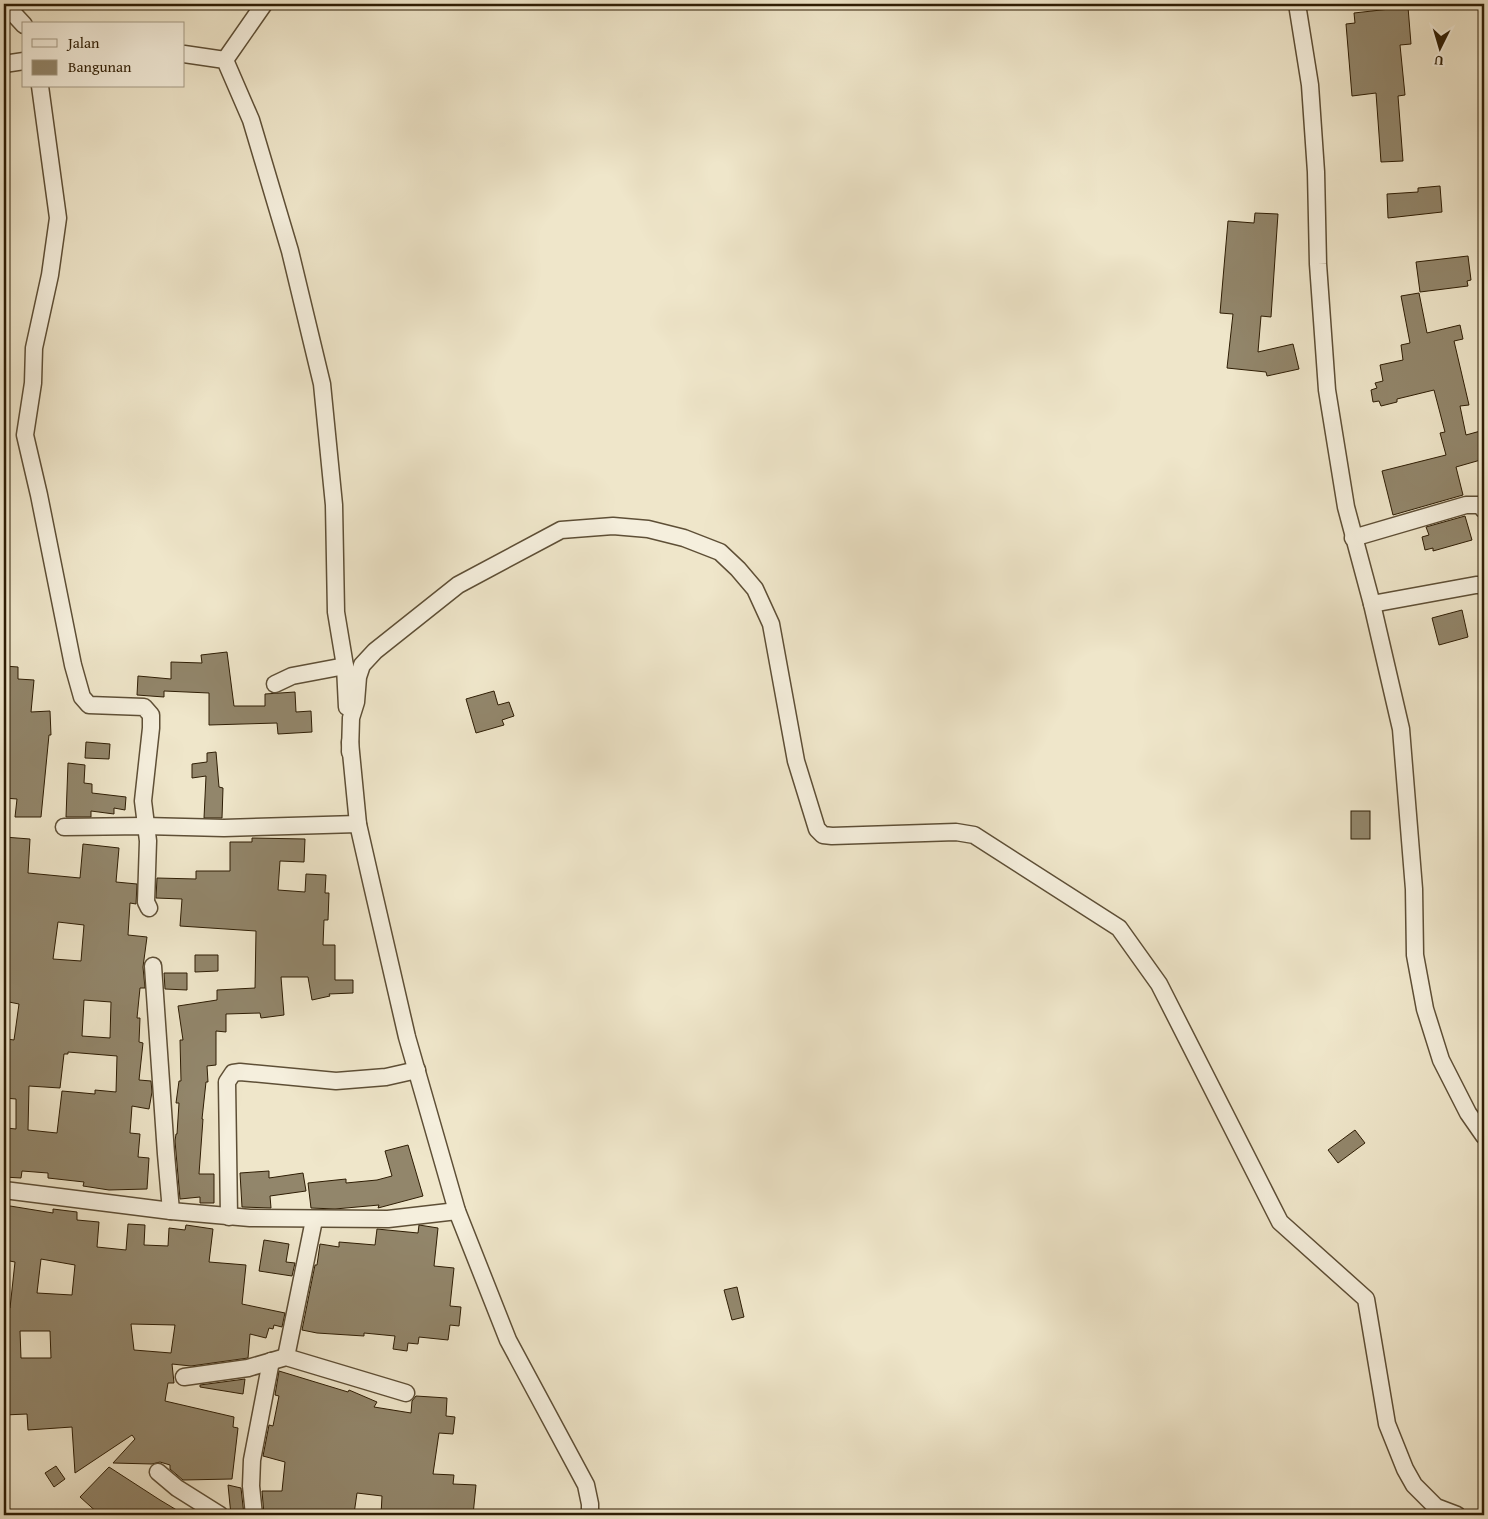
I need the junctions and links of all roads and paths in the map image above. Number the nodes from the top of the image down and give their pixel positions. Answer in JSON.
{"nodes":[{"id":1,"x":10,"y":4,"type":"edge"},
{"id":2,"x":264,"y":4,"type":"edge"},
{"id":3,"x":1297,"y":4,"type":"edge"},
{"id":4,"x":22,"y":23,"type":"edge"},
{"id":5,"x":185,"y":54,"type":"edge"},
{"id":6,"x":225,"y":60,"type":"junction"},
{"id":7,"x":22,"y":61,"type":"edge"},
{"id":8,"x":4,"y":64,"type":"edge"},
{"id":9,"x":40,"y":88,"type":"edge"},
{"id":10,"x":1484,"y":510,"type":"edge"},
{"id":11,"x":1353,"y":538,"type":"junction"},
{"id":12,"x":1484,"y":585,"type":"edge"},
{"id":13,"x":1372,"y":604,"type":"junction"},
{"id":14,"x":345,"y":666,"type":"junction"},
{"id":15,"x":275,"y":684,"type":"dead end"},
{"id":16,"x":350,"y":752,"type":"junction"},
{"id":17,"x":358,"y":824,"type":"junction"},
{"id":18,"x":145,"y":826,"type":"junction"},
{"id":19,"x":64,"y":827,"type":"dead end"},
{"id":20,"x":149,"y":908,"type":"dead end"},
{"id":21,"x":153,"y":966,"type":"dead end"},
{"id":22,"x":417,"y":1070,"type":"junction"},
{"id":23,"x":1484,"y":1136,"type":"edge"},
{"id":24,"x":4,"y":1190,"type":"edge"},
{"id":25,"x":171,"y":1211,"type":"junction"},
{"id":26,"x":457,"y":1211,"type":"junction"},
{"id":27,"x":229,"y":1217,"type":"junction"},
{"id":28,"x":314,"y":1220,"type":"junction"},
{"id":29,"x":278,"y":1359,"type":"junction"},
{"id":30,"x":184,"y":1377,"type":"dead end"},
{"id":31,"x":406,"y":1393,"type":"dead end"},
{"id":32,"x":158,"y":1472,"type":"dead end"},
{"id":33,"x":220,"y":1515,"type":"edge"},
{"id":34,"x":254,"y":1515,"type":"edge"},
{"id":35,"x":590,"y":1515,"type":"edge"},
{"id":36,"x":1457,"y":1515,"type":"edge"}],
"edges":[{"from":1,"to":4,"type":"street"},
{"from":2,"to":6,"type":"street"},
{"from":3,"to":11,"type":"street"},
{"from":5,"to":6,"type":"street"},
{"from":6,"to":14,"type":"street"},
{"from":7,"to":8,"type":"street"},
{"from":9,"to":18,"type":"street"},
{"from":10,"to":11,"type":"street"},
{"from":11,"to":13,"type":"street"},
{"from":12,"to":13,"type":"street"},
{"from":13,"to":23,"type":"street"},
{"from":14,"to":15,"type":"street"},
{"from":14,"to":16,"type":"street"},
{"from":16,"to":17,"type":"street"},
{"from":16,"to":36,"type":"street"},
{"from":17,"to":18,"type":"street"},
{"from":17,"to":22,"type":"street"},
{"from":18,"to":19,"type":"street"},
{"from":18,"to":20,"type":"street"},
{"from":21,"to":25,"type":"street"},
{"from":22,"to":26,"type":"street"},
{"from":22,"to":27,"type":"street"},
{"from":24,"to":25,"type":"street"},
{"from":25,"to":27,"type":"street"},
{"from":26,"to":28,"type":"street"},
{"from":26,"to":35,"type":"street"},
{"from":27,"to":28,"type":"street"},
{"from":28,"to":29,"type":"street"},
{"from":29,"to":30,"type":"street"},
{"from":29,"to":31,"type":"street"},
{"from":29,"to":34,"type":"street"},
{"from":32,"to":33,"type":"street"}]}
